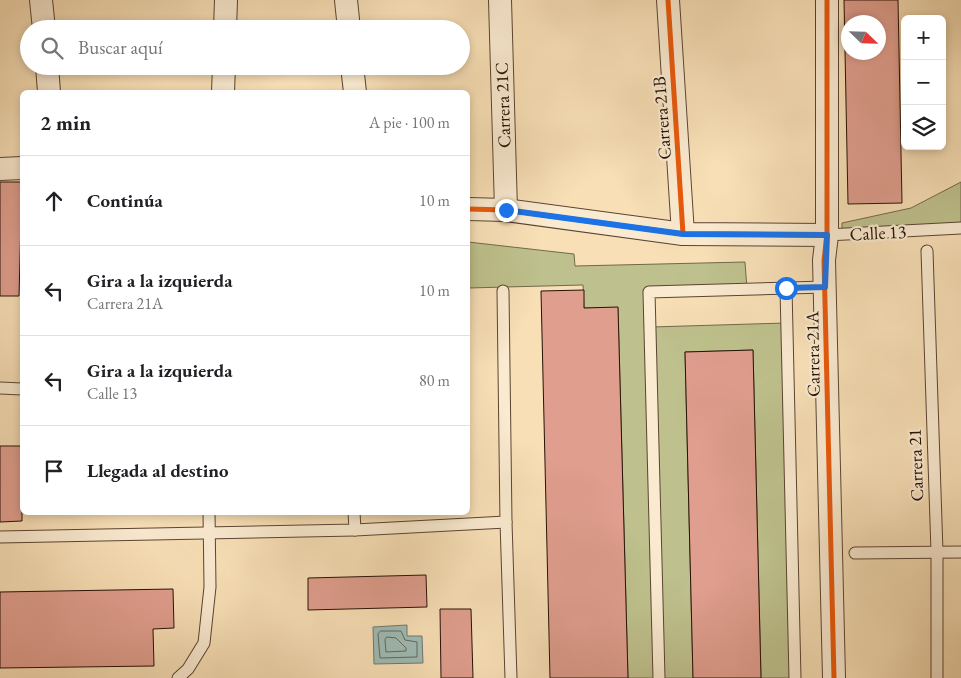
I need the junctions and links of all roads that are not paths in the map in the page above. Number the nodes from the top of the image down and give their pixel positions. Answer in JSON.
{"nodes":[{"id":1,"x":41,"y":0,"type":"edge"},
{"id":2,"x":226,"y":0,"type":"edge"},
{"id":3,"x":346,"y":0,"type":"edge"},
{"id":4,"x":500,"y":0,"type":"edge"},
{"id":5,"x":668,"y":0,"type":"edge"},
{"id":6,"x":827,"y":0,"type":"edge"},
{"id":7,"x":43,"y":20,"type":"edge"},
{"id":8,"x":225,"y":20,"type":"edge"},
{"id":9,"x":348,"y":20,"type":"edge"},
{"id":10,"x":48,"y":75,"type":"edge"},
{"id":11,"x":224,"y":75,"type":"edge"},
{"id":12,"x":353,"y":75,"type":"edge"},
{"id":13,"x":50,"y":90,"type":"edge"},
{"id":14,"x":223,"y":90,"type":"edge"},
{"id":15,"x":355,"y":90,"type":"edge"},
{"id":16,"x":20,"y":168,"type":"edge"},
{"id":17,"x":0,"y":169,"type":"edge"},
{"id":18,"x":470,"y":209,"type":"edge"},
{"id":19,"x":506,"y":210,"type":"junction"},
{"id":20,"x":961,"y":228,"type":"edge"},
{"id":21,"x":683,"y":234,"type":"junction"},
{"id":22,"x":827,"y":235,"type":"junction"},
{"id":23,"x":927,"y":251,"type":"dead end"},
{"id":24,"x":825,"y":287,"type":"junction"},
{"id":25,"x":786,"y":288,"type":"junction"},
{"id":26,"x":503,"y":292,"type":"dead end"},
{"id":27,"x":0,"y":388,"type":"edge"},
{"id":28,"x":20,"y":389,"type":"edge"},
{"id":29,"x":209,"y":515,"type":"edge"},
{"id":30,"x":354,"y":515,"type":"edge"},
{"id":31,"x":506,"y":522,"type":"junction"},
{"id":32,"x":355,"y":530,"type":"junction"},
{"id":33,"x":210,"y":534,"type":"junction"},
{"id":34,"x":0,"y":537,"type":"edge"},
{"id":35,"x":855,"y":552,"type":"dead end"},
{"id":36,"x":936,"y":552,"type":"junction"},
{"id":37,"x":961,"y":552,"type":"edge"},
{"id":38,"x":178,"y":678,"type":"edge"},
{"id":39,"x":511,"y":678,"type":"edge"},
{"id":40,"x":659,"y":678,"type":"edge"},
{"id":41,"x":795,"y":678,"type":"edge"},
{"id":42,"x":834,"y":678,"type":"edge"},
{"id":43,"x":937,"y":678,"type":"edge"}],
"edges":[{"from":1,"to":7,"type":"street"},
{"from":2,"to":8,"type":"street"},
{"from":3,"to":9,"type":"street"},
{"from":4,"to":19,"type":"street","name":"Carrera 21C"},
{"from":5,"to":21,"type":"street","name":"Carrera 21B"},
{"from":6,"to":22,"type":"street","name":"Carrera 21A"},
{"from":10,"to":13,"type":"street"},
{"from":11,"to":14,"type":"street"},
{"from":12,"to":15,"type":"street"},
{"from":16,"to":17,"type":"street"},
{"from":18,"to":19,"type":"street","name":"Calle 13"},
{"from":19,"to":21,"type":"street","name":"Calle 13"},
{"from":20,"to":22,"type":"lane","name":"Calle 13"},
{"from":21,"to":22,"type":"street","name":"Calle 13"},
{"from":22,"to":24,"type":"street","name":"Carrera 21A"},
{"from":23,"to":36,"type":"lane","name":"Carrera 21"},
{"from":24,"to":25,"type":"lane"},
{"from":24,"to":42,"type":"street","name":"Carrera 21A"},
{"from":25,"to":40,"type":"lane"},
{"from":25,"to":41,"type":"lane"},
{"from":26,"to":31,"type":"lane"},
{"from":27,"to":28,"type":"lane"},
{"from":29,"to":33,"type":"lane"},
{"from":30,"to":32,"type":"lane"},
{"from":31,"to":32,"type":"lane"},
{"from":31,"to":39,"type":"lane"},
{"from":32,"to":33,"type":"lane"},
{"from":33,"to":34,"type":"lane"},
{"from":33,"to":38,"type":"lane"},
{"from":35,"to":36,"type":"lane"},
{"from":36,"to":37,"type":"lane"},
{"from":36,"to":43,"type":"lane","name":"Carrera 21"}]}
